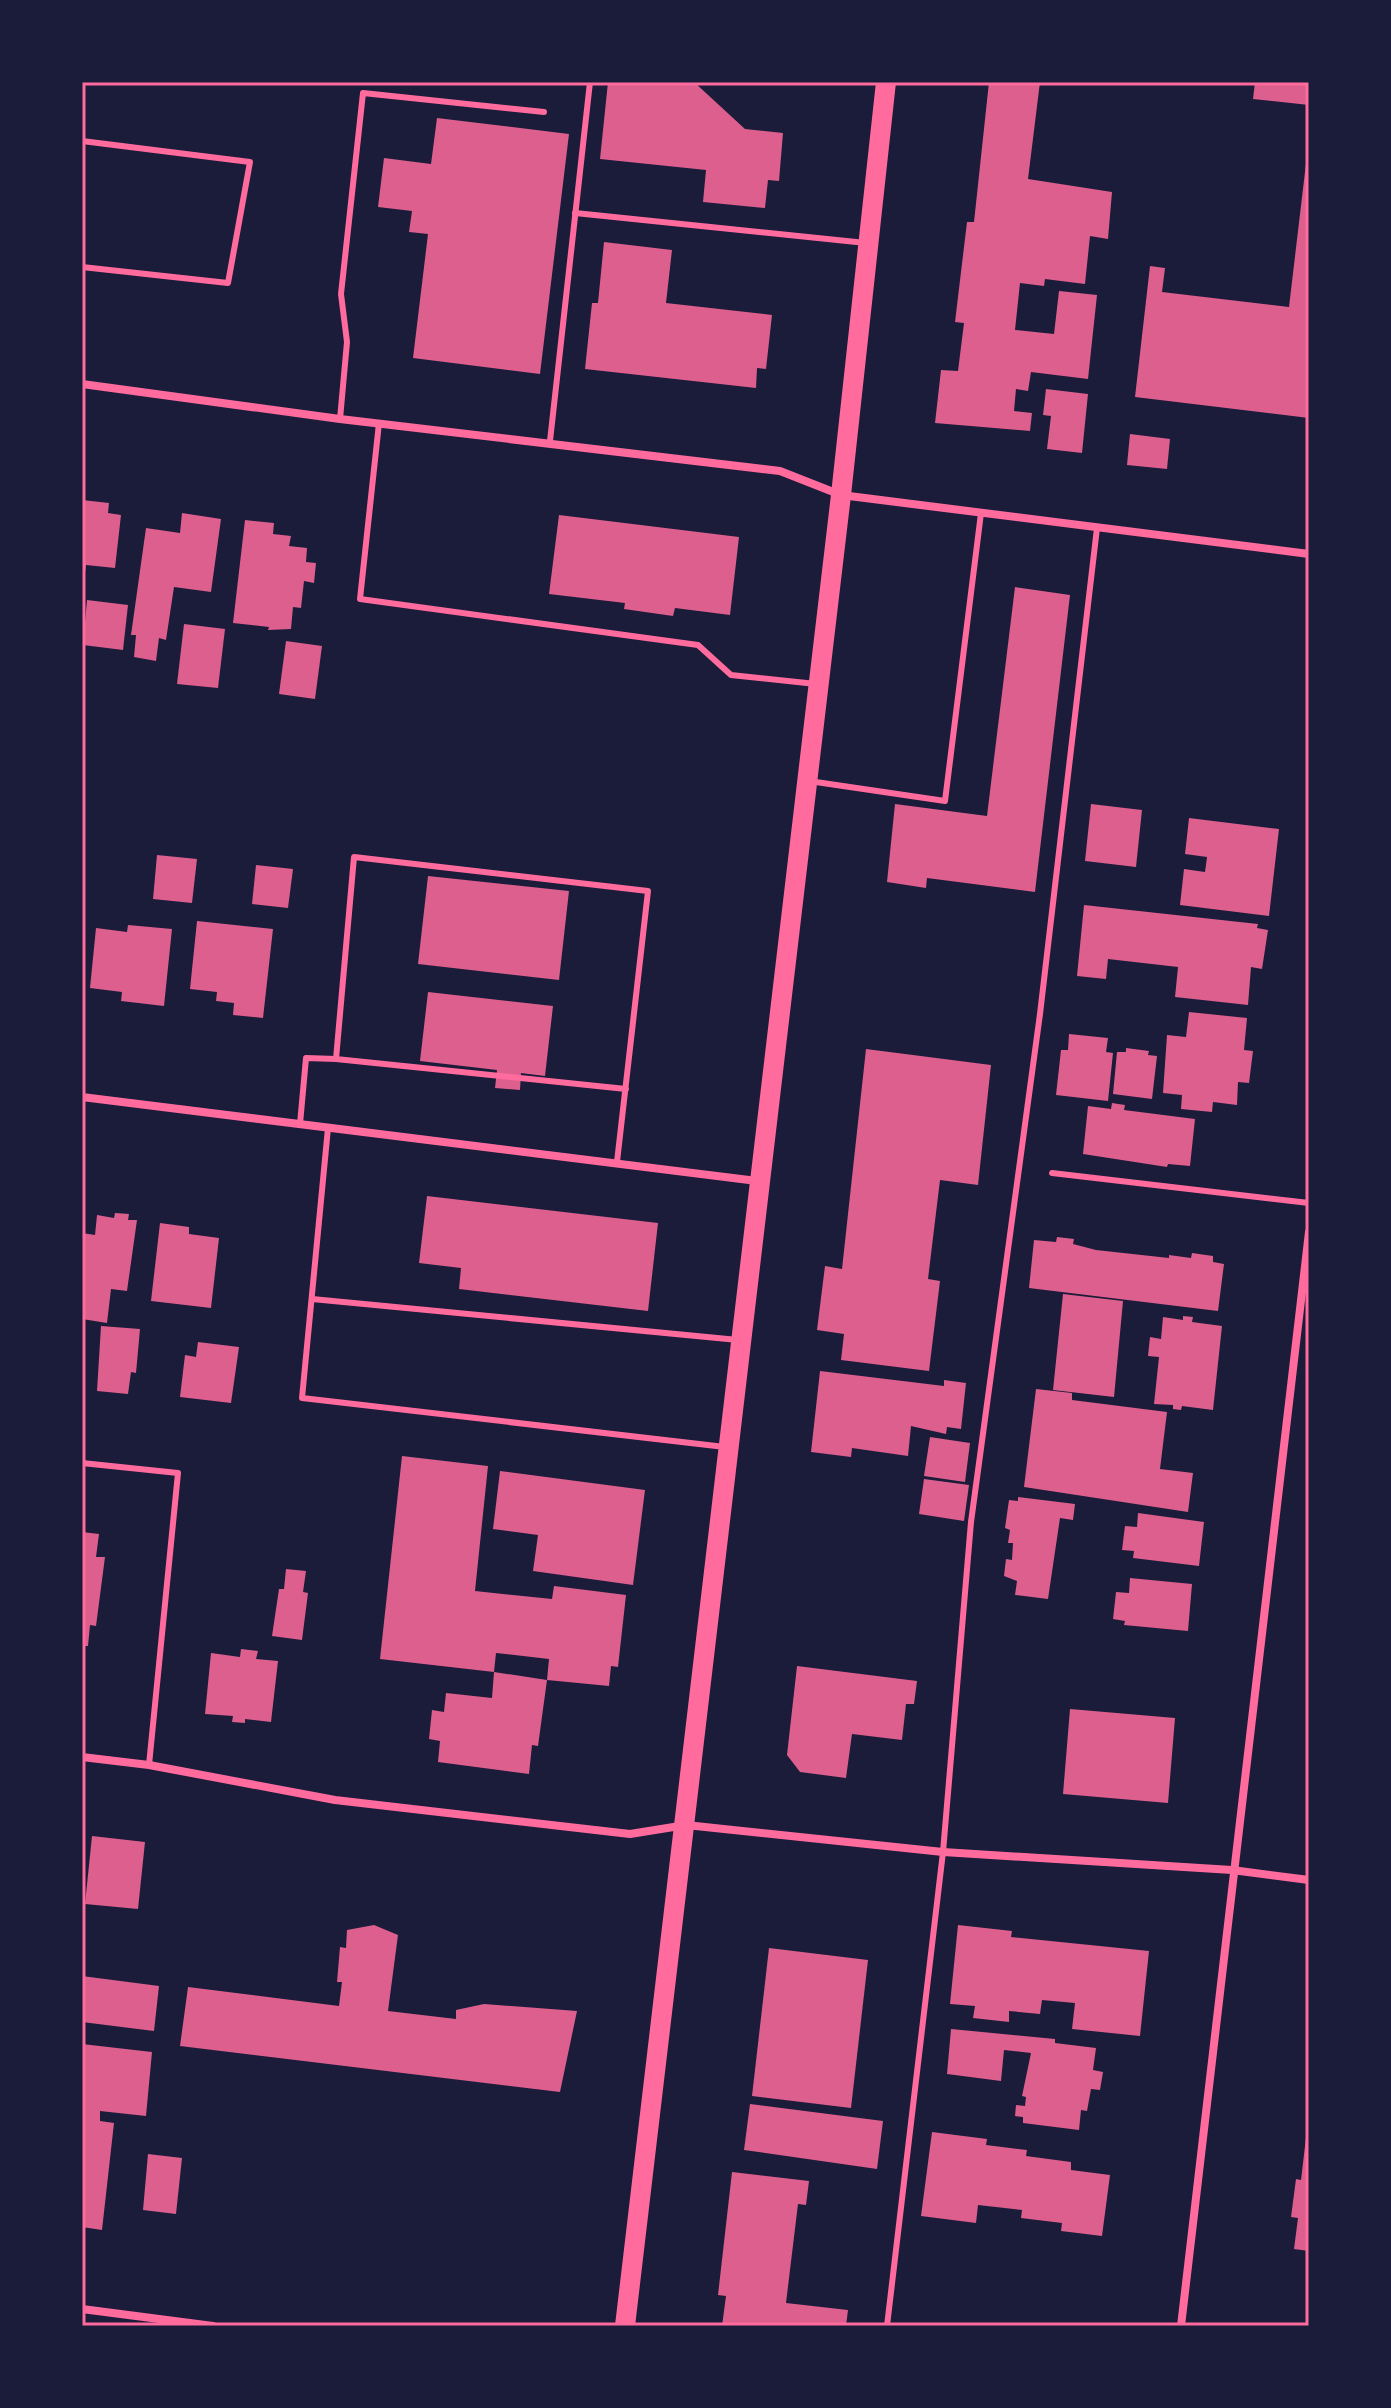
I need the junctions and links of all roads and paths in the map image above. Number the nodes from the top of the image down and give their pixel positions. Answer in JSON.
{"nodes":[{"id":1,"x":590,"y":82,"type":"edge"},
{"id":2,"x":886,"y":82,"type":"edge"},
{"id":3,"x":544,"y":112,"type":"dead end"},
{"id":4,"x":82,"y":141,"type":"edge"},
{"id":5,"x":575,"y":213,"type":"junction"},
{"id":6,"x":867,"y":243,"type":"junction"},
{"id":7,"x":82,"y":267,"type":"edge"},
{"id":8,"x":82,"y":384,"type":"edge"},
{"id":9,"x":340,"y":419,"type":"junction"},
{"id":10,"x":379,"y":423,"type":"junction"},
{"id":11,"x":550,"y":441,"type":"junction"},
{"id":12,"x":841,"y":495,"type":"junction"},
{"id":13,"x":981,"y":513,"type":"junction"},
{"id":14,"x":1097,"y":528,"type":"junction"},
{"id":15,"x":1309,"y":554,"type":"edge"},
{"id":16,"x":817,"y":684,"type":"junction"},
{"id":17,"x":806,"y":780,"type":"junction"},
{"id":18,"x":336,"y":1059,"type":"junction"},
{"id":19,"x":626,"y":1089,"type":"junction"},
{"id":20,"x":82,"y":1097,"type":"edge"},
{"id":21,"x":300,"y":1124,"type":"junction"},
{"id":22,"x":328,"y":1128,"type":"junction"},
{"id":23,"x":617,"y":1162,"type":"junction"},
{"id":24,"x":1052,"y":1173,"type":"dead end"},
{"id":25,"x":758,"y":1181,"type":"junction"},
{"id":26,"x":1309,"y":1203,"type":"edge"},
{"id":27,"x":1309,"y":1232,"type":"edge"},
{"id":28,"x":312,"y":1299,"type":"junction"},
{"id":29,"x":741,"y":1340,"type":"junction"},
{"id":30,"x":728,"y":1447,"type":"junction"},
{"id":31,"x":82,"y":1463,"type":"edge"},
{"id":32,"x":82,"y":1757,"type":"edge"},
{"id":33,"x":149,"y":1765,"type":"junction"},
{"id":34,"x":686,"y":1825,"type":"junction"},
{"id":35,"x":943,"y":1852,"type":"junction"},
{"id":36,"x":1232,"y":1870,"type":"junction"},
{"id":37,"x":1309,"y":1880,"type":"edge"},
{"id":38,"x":82,"y":2309,"type":"edge"},
{"id":39,"x":156,"y":2322,"type":"edge"},
{"id":40,"x":213,"y":2326,"type":"edge"},
{"id":41,"x":625,"y":2326,"type":"edge"},
{"id":42,"x":887,"y":2326,"type":"edge"},
{"id":43,"x":1181,"y":2326,"type":"edge"}],
"edges":[{"from":1,"to":5,"type":"lane"},
{"from":2,"to":6,"type":"main road"},
{"from":3,"to":9,"type":"lane"},
{"from":4,"to":7,"type":"lane"},
{"from":5,"to":6,"type":"lane"},
{"from":5,"to":11,"type":"lane"},
{"from":6,"to":12,"type":"main road"},
{"from":8,"to":9,"type":"street"},
{"from":9,"to":10,"type":"street"},
{"from":10,"to":11,"type":"street"},
{"from":10,"to":16,"type":"lane"},
{"from":11,"to":12,"type":"street"},
{"from":12,"to":13,"type":"street"},
{"from":12,"to":16,"type":"main road"},
{"from":13,"to":14,"type":"street"},
{"from":13,"to":17,"type":"lane"},
{"from":14,"to":15,"type":"street"},
{"from":14,"to":35,"type":"lane"},
{"from":16,"to":17,"type":"main road"},
{"from":17,"to":25,"type":"main road"},
{"from":18,"to":19,"type":"lane"},
{"from":18,"to":19,"type":"lane"},
{"from":18,"to":21,"type":"lane"},
{"from":19,"to":23,"type":"lane"},
{"from":20,"to":21,"type":"street"},
{"from":21,"to":22,"type":"street"},
{"from":22,"to":23,"type":"street"},
{"from":22,"to":28,"type":"lane"},
{"from":23,"to":25,"type":"street"},
{"from":24,"to":26,"type":"lane"},
{"from":25,"to":29,"type":"main road"},
{"from":27,"to":36,"type":"street"},
{"from":28,"to":29,"type":"lane"},
{"from":28,"to":30,"type":"lane"},
{"from":29,"to":30,"type":"main road"},
{"from":30,"to":34,"type":"main road"},
{"from":31,"to":33,"type":"lane"},
{"from":32,"to":33,"type":"street"},
{"from":33,"to":34,"type":"street"},
{"from":34,"to":35,"type":"street"},
{"from":34,"to":41,"type":"main road"},
{"from":35,"to":36,"type":"street"},
{"from":35,"to":42,"type":"lane"},
{"from":36,"to":37,"type":"street"},
{"from":36,"to":43,"type":"street"},
{"from":38,"to":39,"type":"street"},
{"from":39,"to":40,"type":"street"}]}
